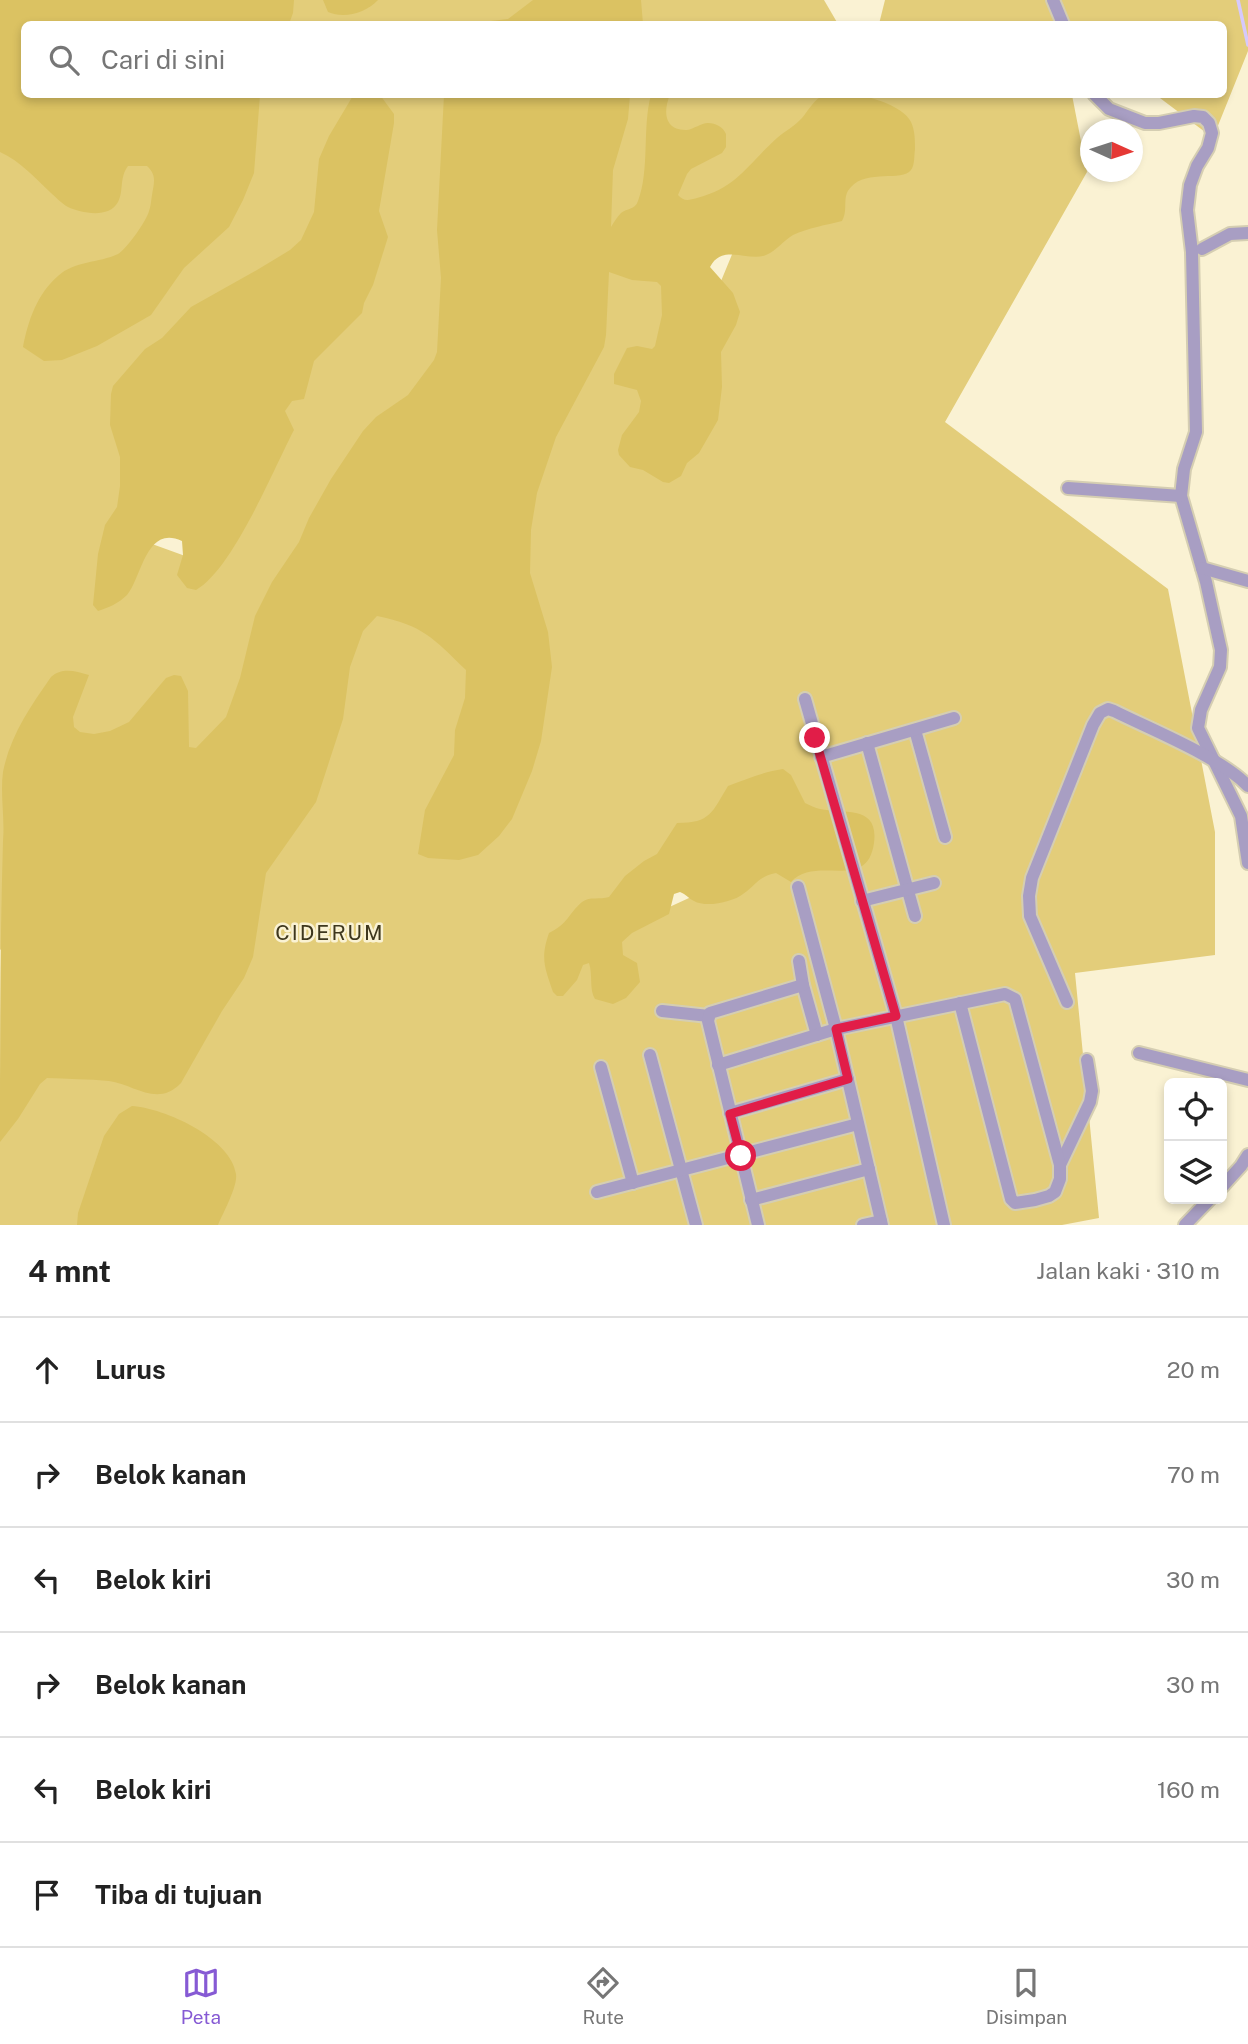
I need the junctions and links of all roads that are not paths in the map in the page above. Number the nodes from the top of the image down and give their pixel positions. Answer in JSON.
{"nodes":[{"id":1,"x":1053,"y":0,"type":"edge"},
{"id":2,"x":1062,"y":21,"type":"edge"},
{"id":3,"x":1098,"y":98,"type":"edge"},
{"id":4,"x":1248,"y":233,"type":"edge"},
{"id":5,"x":1202,"y":249,"type":"dead end"},
{"id":6,"x":1068,"y":488,"type":"dead end"},
{"id":7,"x":1181,"y":496,"type":"junction"},
{"id":8,"x":1202,"y":568,"type":"junction"},
{"id":9,"x":1248,"y":581,"type":"edge"},
{"id":10,"x":805,"y":699,"type":"dead end"},
{"id":11,"x":954,"y":718,"type":"dead end"},
{"id":12,"x":915,"y":730,"type":"junction"},
{"id":13,"x":867,"y":743,"type":"junction"},
{"id":14,"x":821,"y":757,"type":"junction"},
{"id":15,"x":1214,"y":761,"type":"junction"},
{"id":16,"x":1248,"y":786,"type":"edge"},
{"id":17,"x":945,"y":837,"type":"dead end"},
{"id":18,"x":1248,"y":863,"type":"edge"},
{"id":19,"x":934,"y":883,"type":"dead end"},
{"id":20,"x":798,"y":887,"type":"dead end"},
{"id":21,"x":908,"y":890,"type":"junction"},
{"id":22,"x":862,"y":901,"type":"junction"},
{"id":23,"x":915,"y":916,"type":"dead end"},
{"id":24,"x":799,"y":961,"type":"dead end"},
{"id":25,"x":803,"y":985,"type":"junction"},
{"id":26,"x":1067,"y":1002,"type":"dead end"},
{"id":27,"x":960,"y":1003,"type":"junction"},
{"id":28,"x":662,"y":1012,"type":"dead end"},
{"id":29,"x":709,"y":1016,"type":"junction"},
{"id":30,"x":896,"y":1016,"type":"junction"},
{"id":31,"x":836,"y":1029,"type":"junction"},
{"id":32,"x":817,"y":1035,"type":"junction"},
{"id":33,"x":1139,"y":1053,"type":"dead end"},
{"id":34,"x":650,"y":1055,"type":"dead end"},
{"id":35,"x":1087,"y":1060,"type":"dead end"},
{"id":36,"x":718,"y":1065,"type":"junction"},
{"id":37,"x":601,"y":1067,"type":"dead end"},
{"id":38,"x":848,"y":1079,"type":"junction"},
{"id":39,"x":1248,"y":1080,"type":"edge"},
{"id":40,"x":730,"y":1114,"type":"junction"},
{"id":41,"x":858,"y":1124,"type":"junction"},
{"id":42,"x":1248,"y":1155,"type":"edge"},
{"id":43,"x":741,"y":1156,"type":"junction"},
{"id":44,"x":1060,"y":1164,"type":"junction"},
{"id":45,"x":869,"y":1168,"type":"junction"},
{"id":46,"x":681,"y":1171,"type":"junction"},
{"id":47,"x":1227,"y":1181,"type":"edge"},
{"id":48,"x":633,"y":1183,"type":"junction"},
{"id":49,"x":597,"y":1192,"type":"dead end"},
{"id":50,"x":751,"y":1200,"type":"junction"},
{"id":51,"x":1205,"y":1204,"type":"edge"},
{"id":52,"x":881,"y":1223,"type":"edge"},
{"id":53,"x":696,"y":1225,"type":"edge"},
{"id":54,"x":758,"y":1225,"type":"edge"},
{"id":55,"x":863,"y":1225,"type":"edge"},
{"id":56,"x":944,"y":1225,"type":"edge"},
{"id":57,"x":1185,"y":1225,"type":"edge"}],
"edges":[{"from":1,"to":2,"type":"street"},
{"from":3,"to":7,"type":"street"},
{"from":4,"to":5,"type":"street"},
{"from":6,"to":7,"type":"street"},
{"from":7,"to":8,"type":"street"},
{"from":8,"to":9,"type":"street"},
{"from":8,"to":15,"type":"street"},
{"from":10,"to":14,"type":"street"},
{"from":11,"to":12,"type":"street"},
{"from":12,"to":13,"type":"street"},
{"from":12,"to":17,"type":"street"},
{"from":13,"to":14,"type":"street"},
{"from":13,"to":21,"type":"street"},
{"from":14,"to":22,"type":"street"},
{"from":15,"to":16,"type":"street"},
{"from":15,"to":18,"type":"street"},
{"from":15,"to":26,"type":"street"},
{"from":19,"to":21,"type":"street"},
{"from":20,"to":31,"type":"street"},
{"from":21,"to":22,"type":"street"},
{"from":21,"to":23,"type":"street"},
{"from":22,"to":30,"type":"street"},
{"from":24,"to":25,"type":"street"},
{"from":25,"to":29,"type":"street"},
{"from":25,"to":32,"type":"street"},
{"from":27,"to":30,"type":"street"},
{"from":27,"to":44,"type":"street"},
{"from":27,"to":44,"type":"street"},
{"from":28,"to":29,"type":"street"},
{"from":29,"to":36,"type":"street"},
{"from":30,"to":31,"type":"street"},
{"from":30,"to":56,"type":"street"},
{"from":31,"to":32,"type":"street"},
{"from":31,"to":38,"type":"street"},
{"from":32,"to":36,"type":"street"},
{"from":33,"to":39,"type":"street"},
{"from":34,"to":46,"type":"street"},
{"from":35,"to":44,"type":"street"},
{"from":36,"to":40,"type":"street"},
{"from":37,"to":48,"type":"street"},
{"from":38,"to":40,"type":"street"},
{"from":38,"to":41,"type":"street"},
{"from":40,"to":43,"type":"street"},
{"from":41,"to":43,"type":"street"},
{"from":41,"to":45,"type":"street"},
{"from":42,"to":47,"type":"street"},
{"from":43,"to":46,"type":"street"},
{"from":43,"to":50,"type":"street"},
{"from":45,"to":50,"type":"street"},
{"from":45,"to":52,"type":"street"},
{"from":46,"to":48,"type":"street"},
{"from":46,"to":53,"type":"street"},
{"from":48,"to":49,"type":"street"},
{"from":50,"to":54,"type":"street"},
{"from":51,"to":57,"type":"street"},
{"from":52,"to":55,"type":"street"}]}
